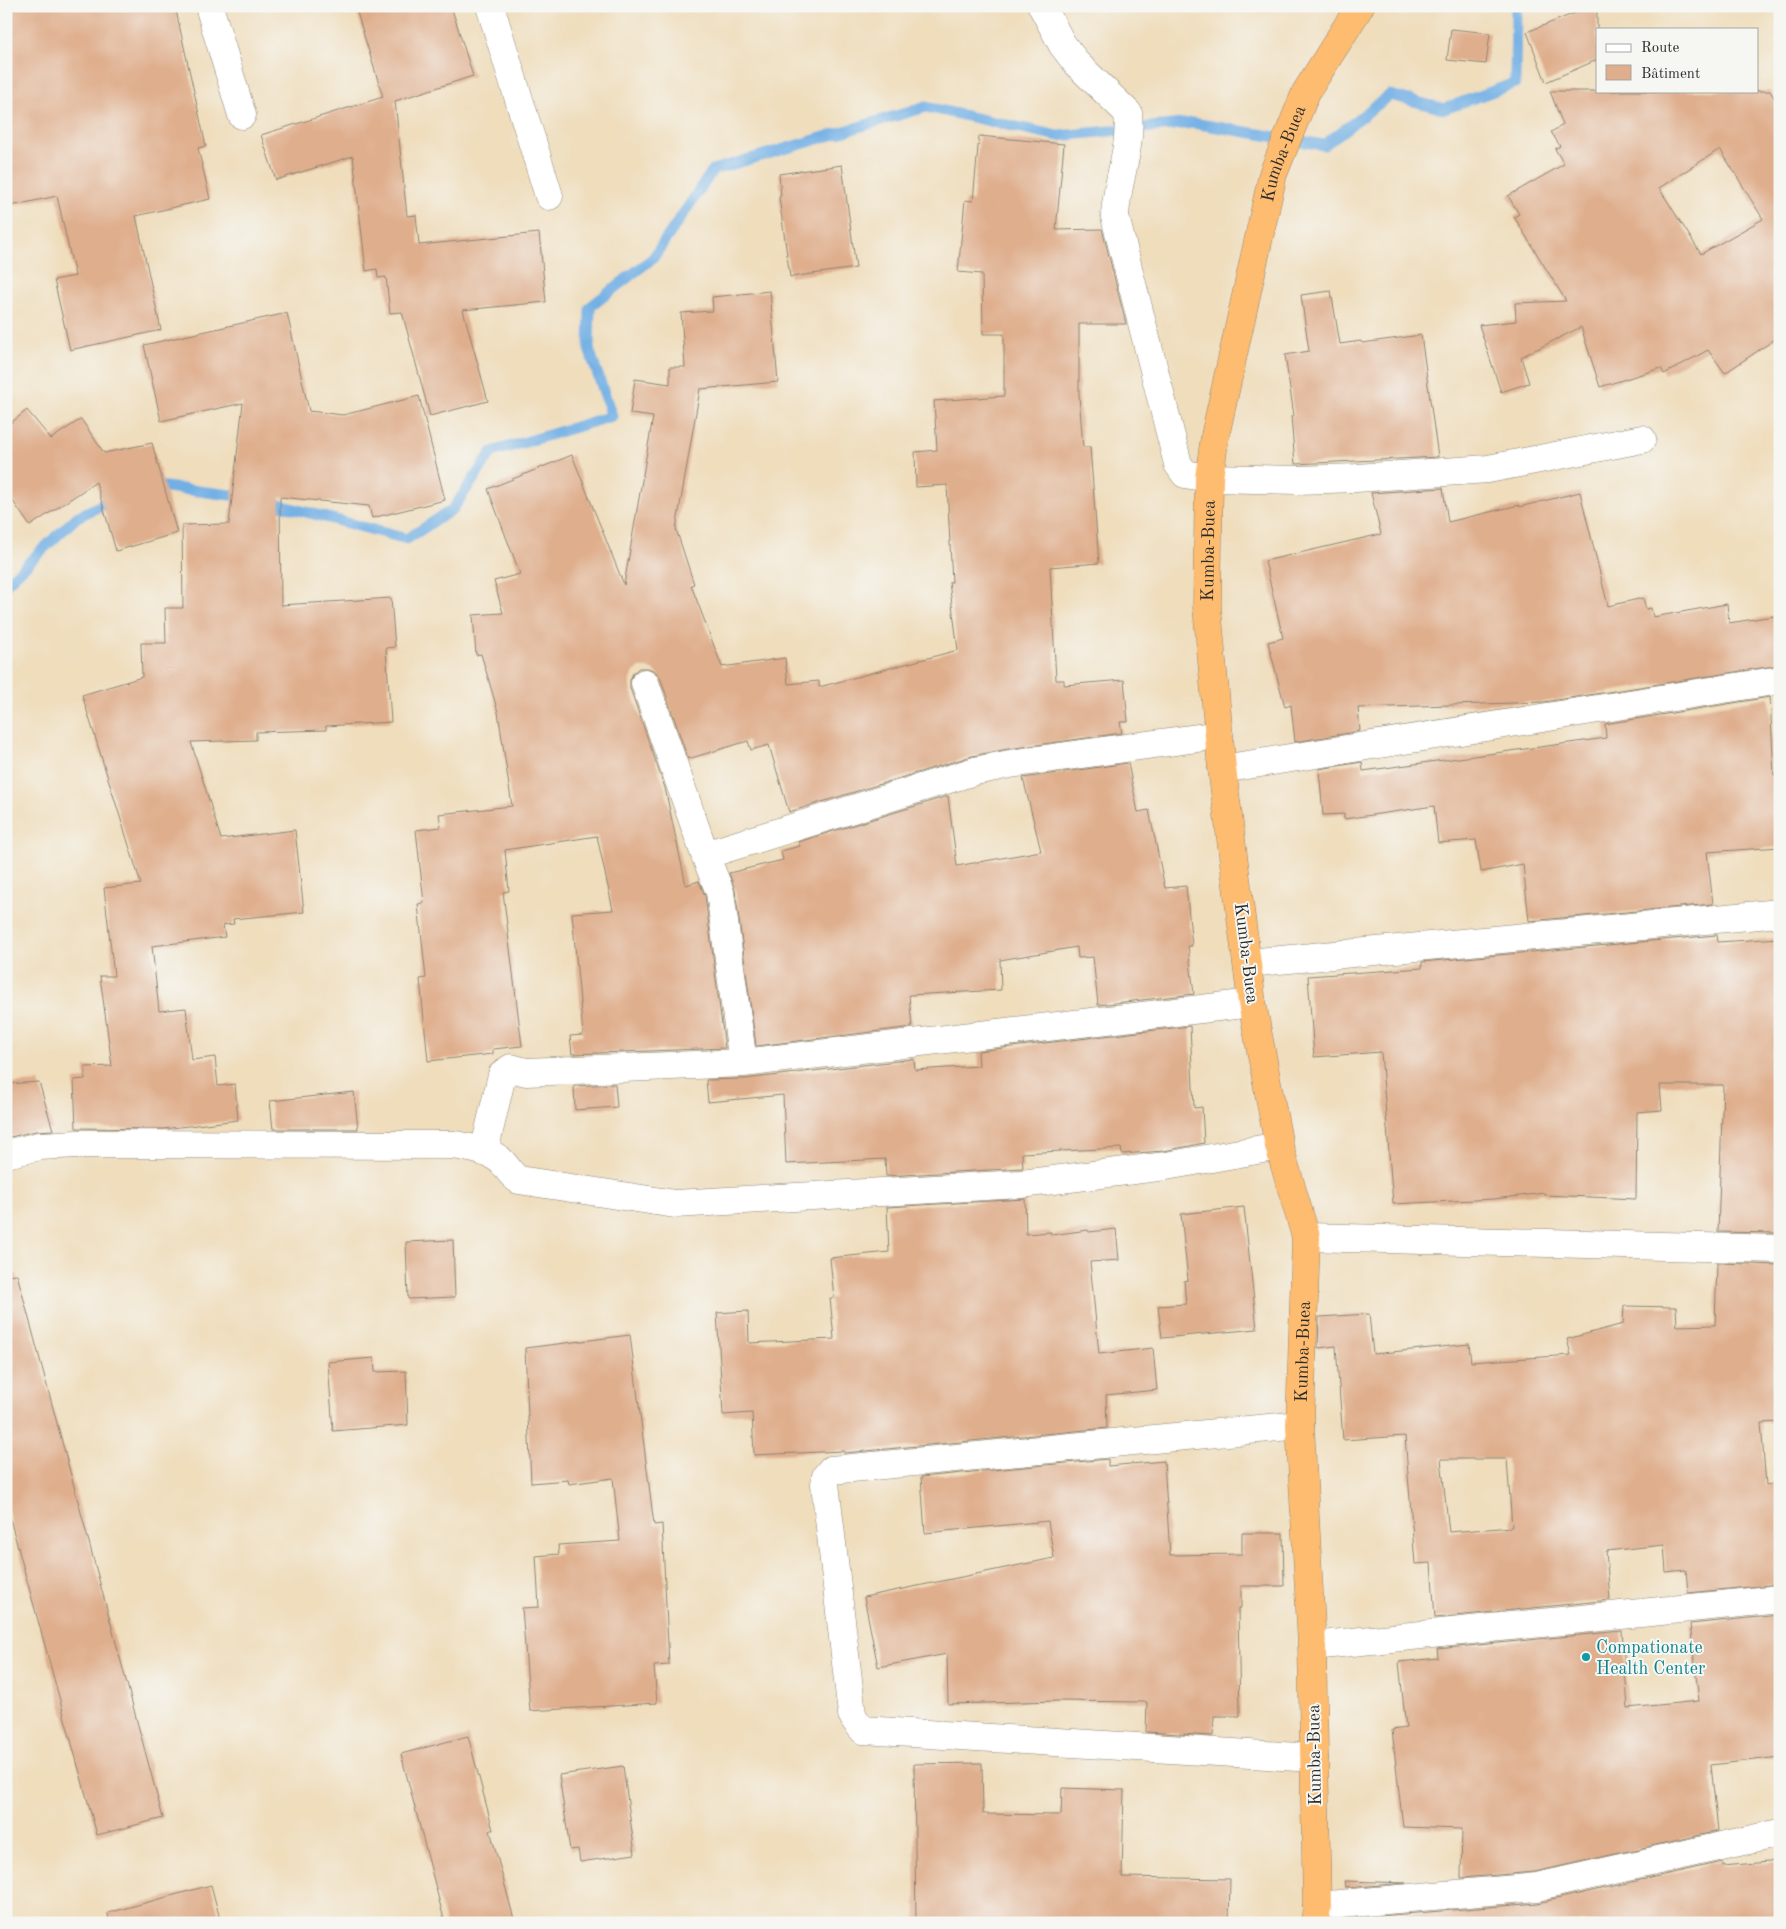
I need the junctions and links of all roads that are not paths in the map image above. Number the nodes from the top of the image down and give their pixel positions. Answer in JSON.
{"nodes":[{"id":1,"x":209,"y":6,"type":"edge"},
{"id":2,"x":490,"y":6,"type":"edge"},
{"id":3,"x":1042,"y":6,"type":"edge"},
{"id":4,"x":1351,"y":12,"type":"edge"},
{"id":5,"x":242,"y":115,"type":"dead end"},
{"id":6,"x":549,"y":196,"type":"dead end"},
{"id":7,"x":1642,"y":439,"type":"dead end"},
{"id":8,"x":1209,"y":478,"type":"junction"},
{"id":9,"x":1780,"y":680,"type":"edge"},
{"id":10,"x":645,"y":683,"type":"dead end"},
{"id":11,"x":1219,"y":735,"type":"junction"},
{"id":12,"x":1222,"y":769,"type":"junction"},
{"id":13,"x":705,"y":855,"type":"junction"},
{"id":14,"x":1780,"y":913,"type":"edge"},
{"id":15,"x":1248,"y":963,"type":"junction"},
{"id":16,"x":1252,"y":1003,"type":"junction"},
{"id":17,"x":743,"y":1063,"type":"junction"},
{"id":18,"x":1279,"y":1146,"type":"junction"},
{"id":19,"x":484,"y":1152,"type":"junction"},
{"id":20,"x":6,"y":1154,"type":"edge"},
{"id":21,"x":1306,"y":1237,"type":"junction"},
{"id":22,"x":1780,"y":1249,"type":"edge"},
{"id":23,"x":1300,"y":1425,"type":"junction"},
{"id":24,"x":1780,"y":1599,"type":"edge"},
{"id":25,"x":1312,"y":1646,"type":"junction"},
{"id":26,"x":1314,"y":1758,"type":"junction"},
{"id":27,"x":1780,"y":1833,"type":"edge"},
{"id":28,"x":1316,"y":1915,"type":"edge"}],
"edges":[{"from":1,"to":5,"type":"street"},
{"from":2,"to":6,"type":"street"},
{"from":3,"to":8,"type":"street"},
{"from":4,"to":8,"type":"highway","name":"Kumba-Buea"},
{"from":7,"to":8,"type":"street"},
{"from":8,"to":11,"type":"highway","name":"Kumba-Buea"},
{"from":9,"to":12,"type":"street"},
{"from":10,"to":13,"type":"street"},
{"from":11,"to":12,"type":"highway","name":"Kumba-Buea"},
{"from":11,"to":13,"type":"street"},
{"from":12,"to":15,"type":"highway","name":"Kumba-Buea"},
{"from":13,"to":17,"type":"street"},
{"from":14,"to":15,"type":"street"},
{"from":15,"to":16,"type":"highway","name":"Kumba-Buea"},
{"from":16,"to":17,"type":"street"},
{"from":16,"to":18,"type":"highway","name":"Kumba-Buea"},
{"from":17,"to":19,"type":"street"},
{"from":18,"to":19,"type":"street"},
{"from":18,"to":21,"type":"highway","name":"Kumba-Buea"},
{"from":19,"to":20,"type":"street"},
{"from":21,"to":22,"type":"street"},
{"from":21,"to":23,"type":"highway","name":"Kumba-Buea"},
{"from":23,"to":25,"type":"highway","name":"Kumba-Buea"},
{"from":23,"to":26,"type":"street"},
{"from":24,"to":25,"type":"street"},
{"from":25,"to":26,"type":"highway","name":"Kumba-Buea"},
{"from":26,"to":28,"type":"highway","name":"Kumba-Buea"},
{"from":27,"to":28,"type":"street"}]}
